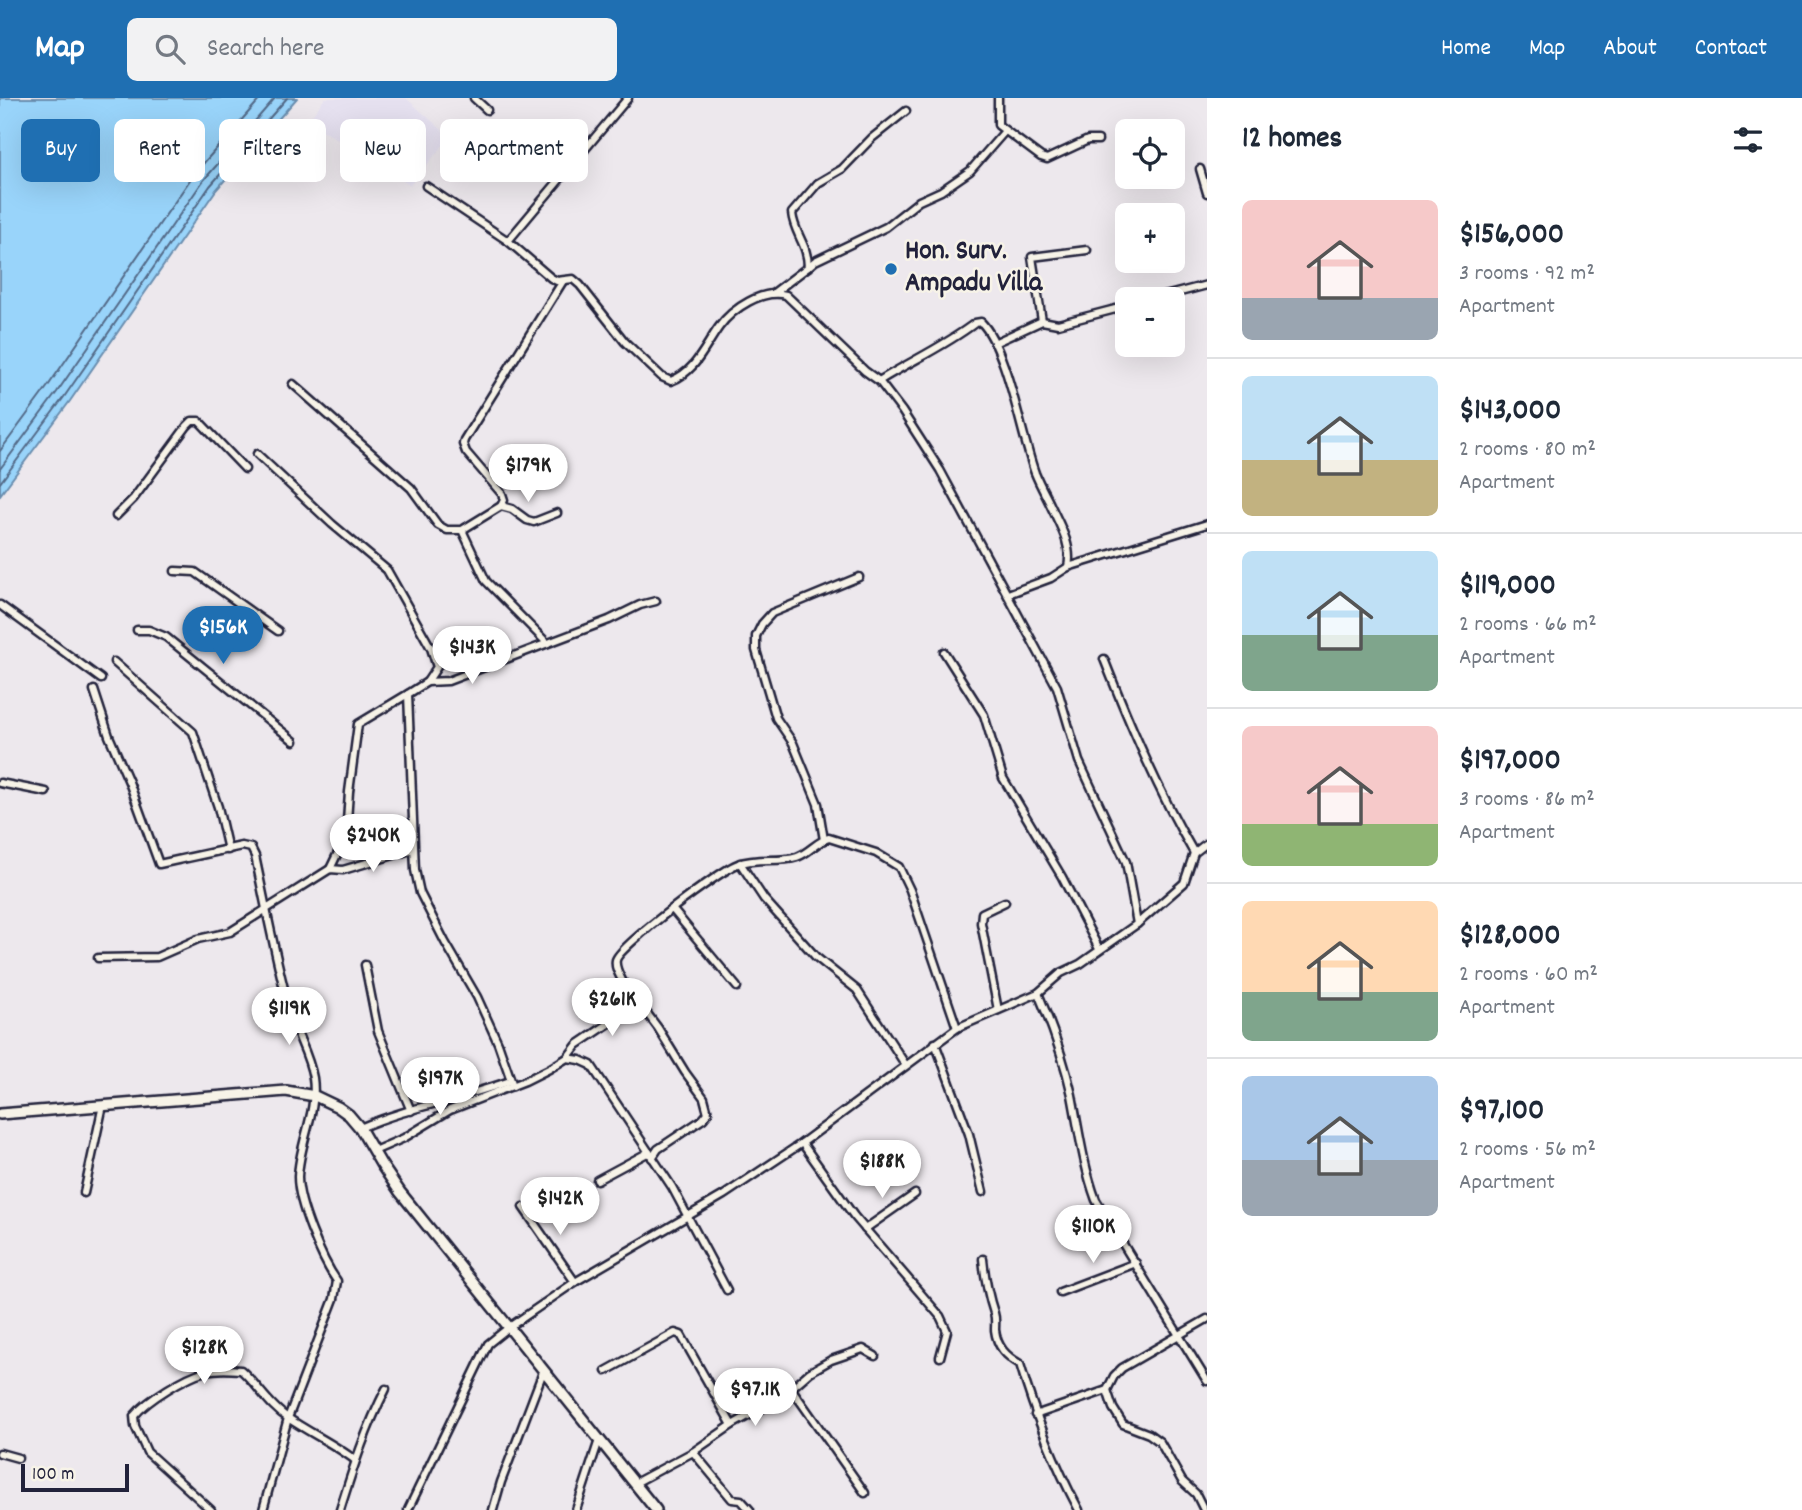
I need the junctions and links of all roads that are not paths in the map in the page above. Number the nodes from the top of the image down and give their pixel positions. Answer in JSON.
{"nodes":[{"id":1,"x":474,"y":98,"type":"edge"},
{"id":2,"x":628,"y":98,"type":"edge"},
{"id":3,"x":998,"y":98,"type":"edge"},
{"id":4,"x":487,"y":110,"type":"dead end"},
{"id":5,"x":906,"y":111,"type":"dead end"},
{"id":6,"x":1005,"y":131,"type":"junction"},
{"id":7,"x":1098,"y":140,"type":"dead end"},
{"id":8,"x":1200,"y":169,"type":"dead end"},
{"id":9,"x":426,"y":186,"type":"dead end"},
{"id":10,"x":1207,"y":193,"type":"edge"},
{"id":11,"x":508,"y":241,"type":"junction"},
{"id":12,"x":1087,"y":250,"type":"dead end"},
{"id":13,"x":808,"y":267,"type":"junction"},
{"id":14,"x":563,"y":281,"type":"junction"},
{"id":15,"x":1207,"y":285,"type":"edge"},
{"id":16,"x":1185,"y":291,"type":"edge"},
{"id":17,"x":775,"y":292,"type":"junction"},
{"id":18,"x":1115,"y":309,"type":"edge"},
{"id":19,"x":1042,"y":321,"type":"junction"},
{"id":20,"x":994,"y":342,"type":"junction"},
{"id":21,"x":879,"y":381,"type":"junction"},
{"id":22,"x":293,"y":384,"type":"dead end"},
{"id":23,"x":257,"y":454,"type":"dead end"},
{"id":24,"x":245,"y":469,"type":"dead end"},
{"id":25,"x":501,"y":506,"type":"junction"},
{"id":26,"x":557,"y":513,"type":"dead end"},
{"id":27,"x":116,"y":516,"type":"dead end"},
{"id":28,"x":1207,"y":524,"type":"edge"},
{"id":29,"x":462,"y":530,"type":"junction"},
{"id":30,"x":1069,"y":567,"type":"junction"},
{"id":31,"x":175,"y":571,"type":"dead end"},
{"id":32,"x":859,"y":577,"type":"dead end"},
{"id":33,"x":1007,"y":594,"type":"junction"},
{"id":34,"x":656,"y":601,"type":"dead end"},
{"id":35,"x":0,"y":605,"type":"edge"},
{"id":36,"x":137,"y":630,"type":"dead end"},
{"id":37,"x":278,"y":631,"type":"dead end"},
{"id":38,"x":547,"y":643,"type":"junction"},
{"id":39,"x":944,"y":652,"type":"dead end"},
{"id":40,"x":1104,"y":659,"type":"dead end"},
{"id":41,"x":114,"y":662,"type":"dead end"},
{"id":42,"x":101,"y":679,"type":"dead end"},
{"id":43,"x":427,"y":682,"type":"junction"},
{"id":44,"x":94,"y":690,"type":"dead end"},
{"id":45,"x":408,"y":694,"type":"junction"},
{"id":46,"x":294,"y":741,"type":"dead end"},
{"id":47,"x":0,"y":783,"type":"edge"},
{"id":48,"x":46,"y":792,"type":"dead end"},
{"id":49,"x":824,"y":839,"type":"junction"},
{"id":50,"x":1207,"y":843,"type":"edge"},
{"id":51,"x":414,"y":849,"type":"junction"},
{"id":52,"x":228,"y":850,"type":"junction"},
{"id":53,"x":1194,"y":853,"type":"junction"},
{"id":54,"x":740,"y":863,"type":"junction"},
{"id":55,"x":330,"y":869,"type":"junction"},
{"id":56,"x":1006,"y":902,"type":"dead end"},
{"id":57,"x":266,"y":908,"type":"junction"},
{"id":58,"x":673,"y":910,"type":"junction"},
{"id":59,"x":1136,"y":924,"type":"junction"},
{"id":60,"x":1099,"y":949,"type":"junction"},
{"id":61,"x":98,"y":958,"type":"dead end"},
{"id":62,"x":365,"y":965,"type":"dead end"},
{"id":63,"x":737,"y":987,"type":"dead end"},
{"id":64,"x":1038,"y":993,"type":"junction"},
{"id":65,"x":629,"y":1010,"type":"junction"},
{"id":66,"x":998,"y":1010,"type":"junction"},
{"id":67,"x":957,"y":1028,"type":"junction"},
{"id":68,"x":935,"y":1043,"type":"junction"},
{"id":69,"x":567,"y":1058,"type":"junction"},
{"id":70,"x":905,"y":1064,"type":"junction"},
{"id":71,"x":511,"y":1083,"type":"junction"},
{"id":72,"x":315,"y":1096,"type":"junction"},
{"id":73,"x":103,"y":1105,"type":"junction"},
{"id":74,"x":411,"y":1111,"type":"junction"},
{"id":75,"x":0,"y":1114,"type":"edge"},
{"id":76,"x":360,"y":1128,"type":"junction"},
{"id":77,"x":802,"y":1143,"type":"junction"},
{"id":78,"x":374,"y":1151,"type":"junction"},
{"id":79,"x":650,"y":1155,"type":"junction"},
{"id":80,"x":597,"y":1180,"type":"dead end"},
{"id":81,"x":983,"y":1192,"type":"dead end"},
{"id":82,"x":84,"y":1193,"type":"dead end"},
{"id":83,"x":915,"y":1194,"type":"dead end"},
{"id":84,"x":523,"y":1207,"type":"dead end"},
{"id":85,"x":686,"y":1215,"type":"junction"},
{"id":86,"x":865,"y":1229,"type":"junction"},
{"id":87,"x":983,"y":1259,"type":"dead end"},
{"id":88,"x":1136,"y":1263,"type":"junction"},
{"id":89,"x":575,"y":1282,"type":"junction"},
{"id":90,"x":727,"y":1290,"type":"dead end"},
{"id":91,"x":1060,"y":1292,"type":"dead end"},
{"id":92,"x":1207,"y":1318,"type":"edge"},
{"id":93,"x":508,"y":1328,"type":"junction"},
{"id":94,"x":1179,"y":1335,"type":"junction"},
{"id":95,"x":875,"y":1356,"type":"dead end"},
{"id":96,"x":940,"y":1357,"type":"dead end"},
{"id":97,"x":606,"y":1371,"type":"dead end"},
{"id":98,"x":544,"y":1373,"type":"junction"},
{"id":99,"x":1207,"y":1381,"type":"edge"},
{"id":100,"x":791,"y":1388,"type":"junction"},
{"id":101,"x":386,"y":1389,"type":"dead end"},
{"id":102,"x":1107,"y":1390,"type":"junction"},
{"id":103,"x":1035,"y":1415,"type":"junction"},
{"id":104,"x":288,"y":1418,"type":"junction"},
{"id":105,"x":732,"y":1425,"type":"junction"},
{"id":106,"x":599,"y":1440,"type":"junction"},
{"id":107,"x":693,"y":1452,"type":"junction"},
{"id":108,"x":0,"y":1453,"type":"edge"},
{"id":109,"x":18,"y":1458,"type":"dead end"},
{"id":110,"x":355,"y":1460,"type":"junction"},
{"id":111,"x":635,"y":1483,"type":"junction"},
{"id":112,"x":865,"y":1493,"type":"dead end"},
{"id":113,"x":211,"y":1510,"type":"edge"},
{"id":114,"x":263,"y":1510,"type":"edge"},
{"id":115,"x":340,"y":1510,"type":"edge"},
{"id":116,"x":408,"y":1510,"type":"edge"},
{"id":117,"x":493,"y":1510,"type":"edge"},
{"id":118,"x":576,"y":1510,"type":"edge"},
{"id":119,"x":656,"y":1510,"type":"edge"},
{"id":120,"x":750,"y":1510,"type":"edge"},
{"id":121,"x":1079,"y":1510,"type":"edge"},
{"id":122,"x":1204,"y":1510,"type":"edge"}],
"edges":[{"from":1,"to":4,"type":"street"},
{"from":2,"to":11,"type":"street"},
{"from":3,"to":6,"type":"street"},
{"from":5,"to":13,"type":"street"},
{"from":6,"to":7,"type":"street"},
{"from":6,"to":13,"type":"street"},
{"from":8,"to":10,"type":"street"},
{"from":9,"to":11,"type":"street"},
{"from":11,"to":14,"type":"street"},
{"from":12,"to":19,"type":"street"},
{"from":13,"to":17,"type":"street"},
{"from":14,"to":17,"type":"street"},
{"from":14,"to":25,"type":"street"},
{"from":15,"to":16,"type":"street"},
{"from":17,"to":21,"type":"street"},
{"from":18,"to":19,"type":"street"},
{"from":19,"to":20,"type":"street"},
{"from":20,"to":21,"type":"street"},
{"from":20,"to":30,"type":"street"},
{"from":21,"to":33,"type":"street"},
{"from":22,"to":29,"type":"street"},
{"from":23,"to":43,"type":"street"},
{"from":24,"to":27,"type":"street"},
{"from":25,"to":26,"type":"street"},
{"from":25,"to":29,"type":"street"},
{"from":28,"to":30,"type":"street"},
{"from":29,"to":38,"type":"street"},
{"from":30,"to":33,"type":"street"},
{"from":31,"to":37,"type":"street"},
{"from":32,"to":49,"type":"street"},
{"from":33,"to":59,"type":"street"},
{"from":34,"to":38,"type":"street"},
{"from":35,"to":42,"type":"street"},
{"from":36,"to":46,"type":"street"},
{"from":38,"to":43,"type":"street"},
{"from":39,"to":60,"type":"street"},
{"from":40,"to":53,"type":"street"},
{"from":41,"to":52,"type":"street"},
{"from":43,"to":45,"type":"street"},
{"from":44,"to":52,"type":"street"},
{"from":45,"to":51,"type":"street"},
{"from":45,"to":55,"type":"street"},
{"from":47,"to":48,"type":"street"},
{"from":49,"to":54,"type":"street"},
{"from":49,"to":67,"type":"street"},
{"from":50,"to":53,"type":"street"},
{"from":51,"to":55,"type":"street"},
{"from":51,"to":71,"type":"street"},
{"from":52,"to":57,"type":"street"},
{"from":53,"to":59,"type":"street"},
{"from":54,"to":58,"type":"street"},
{"from":54,"to":70,"type":"street"},
{"from":55,"to":57,"type":"street"},
{"from":56,"to":66,"type":"street"},
{"from":57,"to":61,"type":"street"},
{"from":57,"to":72,"type":"street"},
{"from":58,"to":63,"type":"street"},
{"from":58,"to":65,"type":"street"},
{"from":59,"to":60,"type":"street"},
{"from":60,"to":64,"type":"street"},
{"from":62,"to":74,"type":"street"},
{"from":64,"to":66,"type":"street"},
{"from":64,"to":88,"type":"street"},
{"from":65,"to":69,"type":"street"},
{"from":65,"to":79,"type":"street"},
{"from":66,"to":67,"type":"street"},
{"from":67,"to":68,"type":"street"},
{"from":68,"to":70,"type":"street"},
{"from":68,"to":81,"type":"street"},
{"from":69,"to":71,"type":"street"},
{"from":69,"to":79,"type":"street"},
{"from":70,"to":77,"type":"street"},
{"from":71,"to":74,"type":"street"},
{"from":71,"to":78,"type":"street"},
{"from":72,"to":73,"type":"street"},
{"from":72,"to":76,"type":"street"},
{"from":72,"to":104,"type":"street"},
{"from":73,"to":75,"type":"street"},
{"from":73,"to":82,"type":"street"},
{"from":74,"to":76,"type":"street"},
{"from":76,"to":78,"type":"street"},
{"from":77,"to":85,"type":"street"},
{"from":77,"to":86,"type":"street"},
{"from":78,"to":93,"type":"street"},
{"from":79,"to":80,"type":"street"},
{"from":79,"to":85,"type":"street"},
{"from":83,"to":86,"type":"street"},
{"from":84,"to":89,"type":"street"},
{"from":85,"to":89,"type":"street"},
{"from":85,"to":90,"type":"street"},
{"from":86,"to":96,"type":"street"},
{"from":87,"to":103,"type":"street"},
{"from":88,"to":91,"type":"street"},
{"from":88,"to":94,"type":"street"},
{"from":89,"to":93,"type":"street"},
{"from":92,"to":94,"type":"street"},
{"from":93,"to":98,"type":"street"},
{"from":93,"to":116,"type":"street"},
{"from":94,"to":99,"type":"street"},
{"from":94,"to":102,"type":"street"},
{"from":95,"to":100,"type":"street"},
{"from":97,"to":105,"type":"street"},
{"from":98,"to":106,"type":"street"},
{"from":98,"to":117,"type":"street"},
{"from":100,"to":105,"type":"street"},
{"from":100,"to":112,"type":"street"},
{"from":101,"to":110,"type":"street"},
{"from":102,"to":103,"type":"street"},
{"from":102,"to":122,"type":"street"},
{"from":103,"to":121,"type":"street"},
{"from":104,"to":110,"type":"street"},
{"from":104,"to":113,"type":"street"},
{"from":104,"to":114,"type":"street"},
{"from":105,"to":107,"type":"street"},
{"from":106,"to":111,"type":"street"},
{"from":106,"to":118,"type":"street"},
{"from":107,"to":111,"type":"street"},
{"from":107,"to":120,"type":"street"},
{"from":108,"to":109,"type":"street"},
{"from":110,"to":115,"type":"street"},
{"from":111,"to":119,"type":"street"}]}
